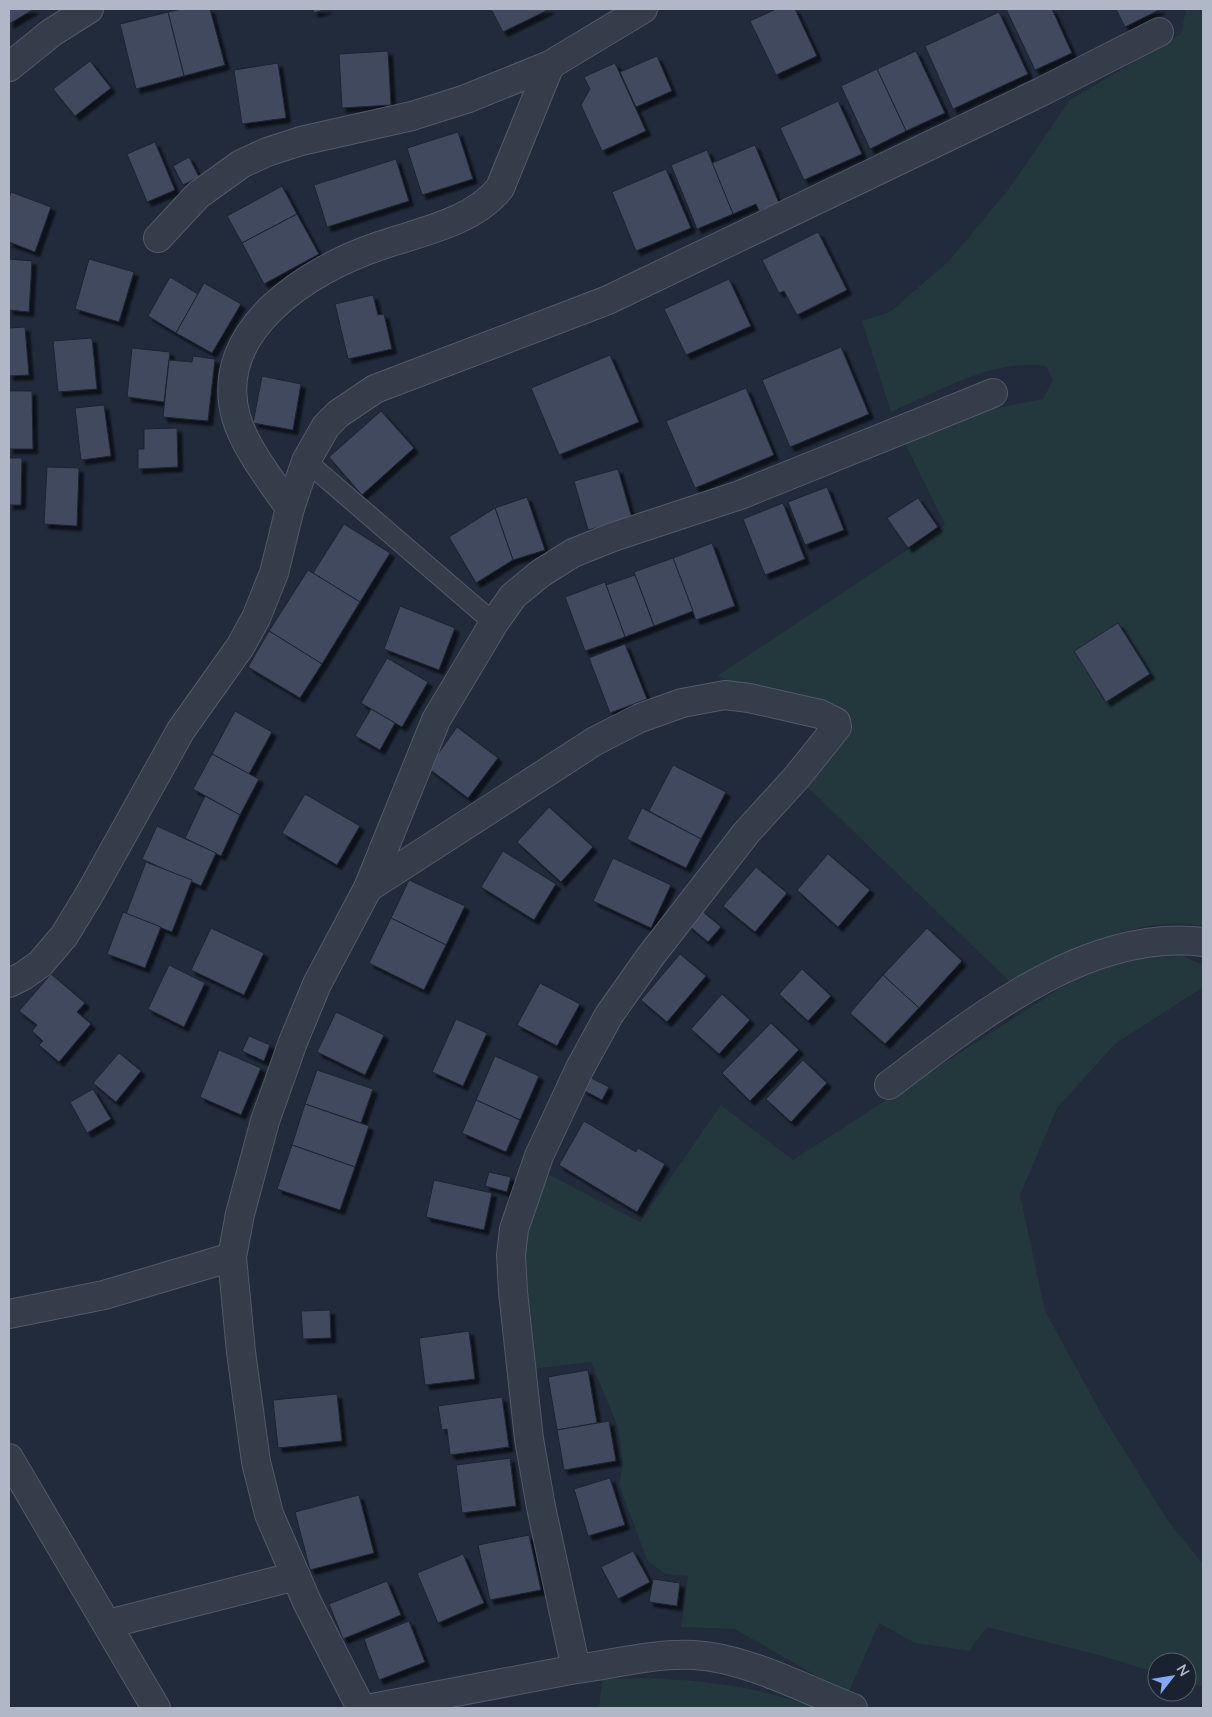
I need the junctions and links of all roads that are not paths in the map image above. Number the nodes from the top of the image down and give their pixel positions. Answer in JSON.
{"nodes":[{"id":1,"x":90,"y":9,"type":"edge"},
{"id":2,"x":643,"y":9,"type":"edge"},
{"id":3,"x":1159,"y":32,"type":"dead end"},
{"id":4,"x":550,"y":65,"type":"junction"},
{"id":5,"x":9,"y":67,"type":"edge"},
{"id":6,"x":158,"y":238,"type":"dead end"},
{"id":7,"x":993,"y":393,"type":"dead end"},
{"id":8,"x":306,"y":461,"type":"junction"},
{"id":9,"x":290,"y":508,"type":"junction"},
{"id":10,"x":494,"y":623,"type":"junction"},
{"id":11,"x":368,"y":888,"type":"junction"},
{"id":12,"x":1203,"y":942,"type":"edge"},
{"id":13,"x":9,"y":983,"type":"edge"},
{"id":14,"x":889,"y":1085,"type":"dead end"},
{"id":15,"x":232,"y":1257,"type":"junction"},
{"id":16,"x":9,"y":1314,"type":"edge"},
{"id":17,"x":9,"y":1458,"type":"edge"},
{"id":18,"x":296,"y":1576,"type":"junction"},
{"id":19,"x":108,"y":1624,"type":"junction"},
{"id":20,"x":576,"y":1669,"type":"junction"},
{"id":21,"x":156,"y":1708,"type":"edge"},
{"id":22,"x":361,"y":1708,"type":"edge"},
{"id":23,"x":372,"y":1708,"type":"edge"},
{"id":24,"x":853,"y":1708,"type":"edge"}],
"edges":[{"from":1,"to":5,"type":"street"},
{"from":2,"to":4,"type":"street"},
{"from":3,"to":8,"type":"street"},
{"from":4,"to":6,"type":"street"},
{"from":4,"to":9,"type":"street"},
{"from":7,"to":10,"type":"street"},
{"from":8,"to":9,"type":"street"},
{"from":8,"to":10,"type":"lane"},
{"from":9,"to":13,"type":"street"},
{"from":10,"to":11,"type":"street"},
{"from":11,"to":15,"type":"street"},
{"from":11,"to":20,"type":"street"},
{"from":12,"to":14,"type":"street"},
{"from":15,"to":16,"type":"street"},
{"from":15,"to":18,"type":"street"},
{"from":17,"to":19,"type":"street"},
{"from":18,"to":19,"type":"street"},
{"from":18,"to":22,"type":"street"},
{"from":19,"to":21,"type":"street"},
{"from":20,"to":23,"type":"street"},
{"from":20,"to":24,"type":"street"}]}
